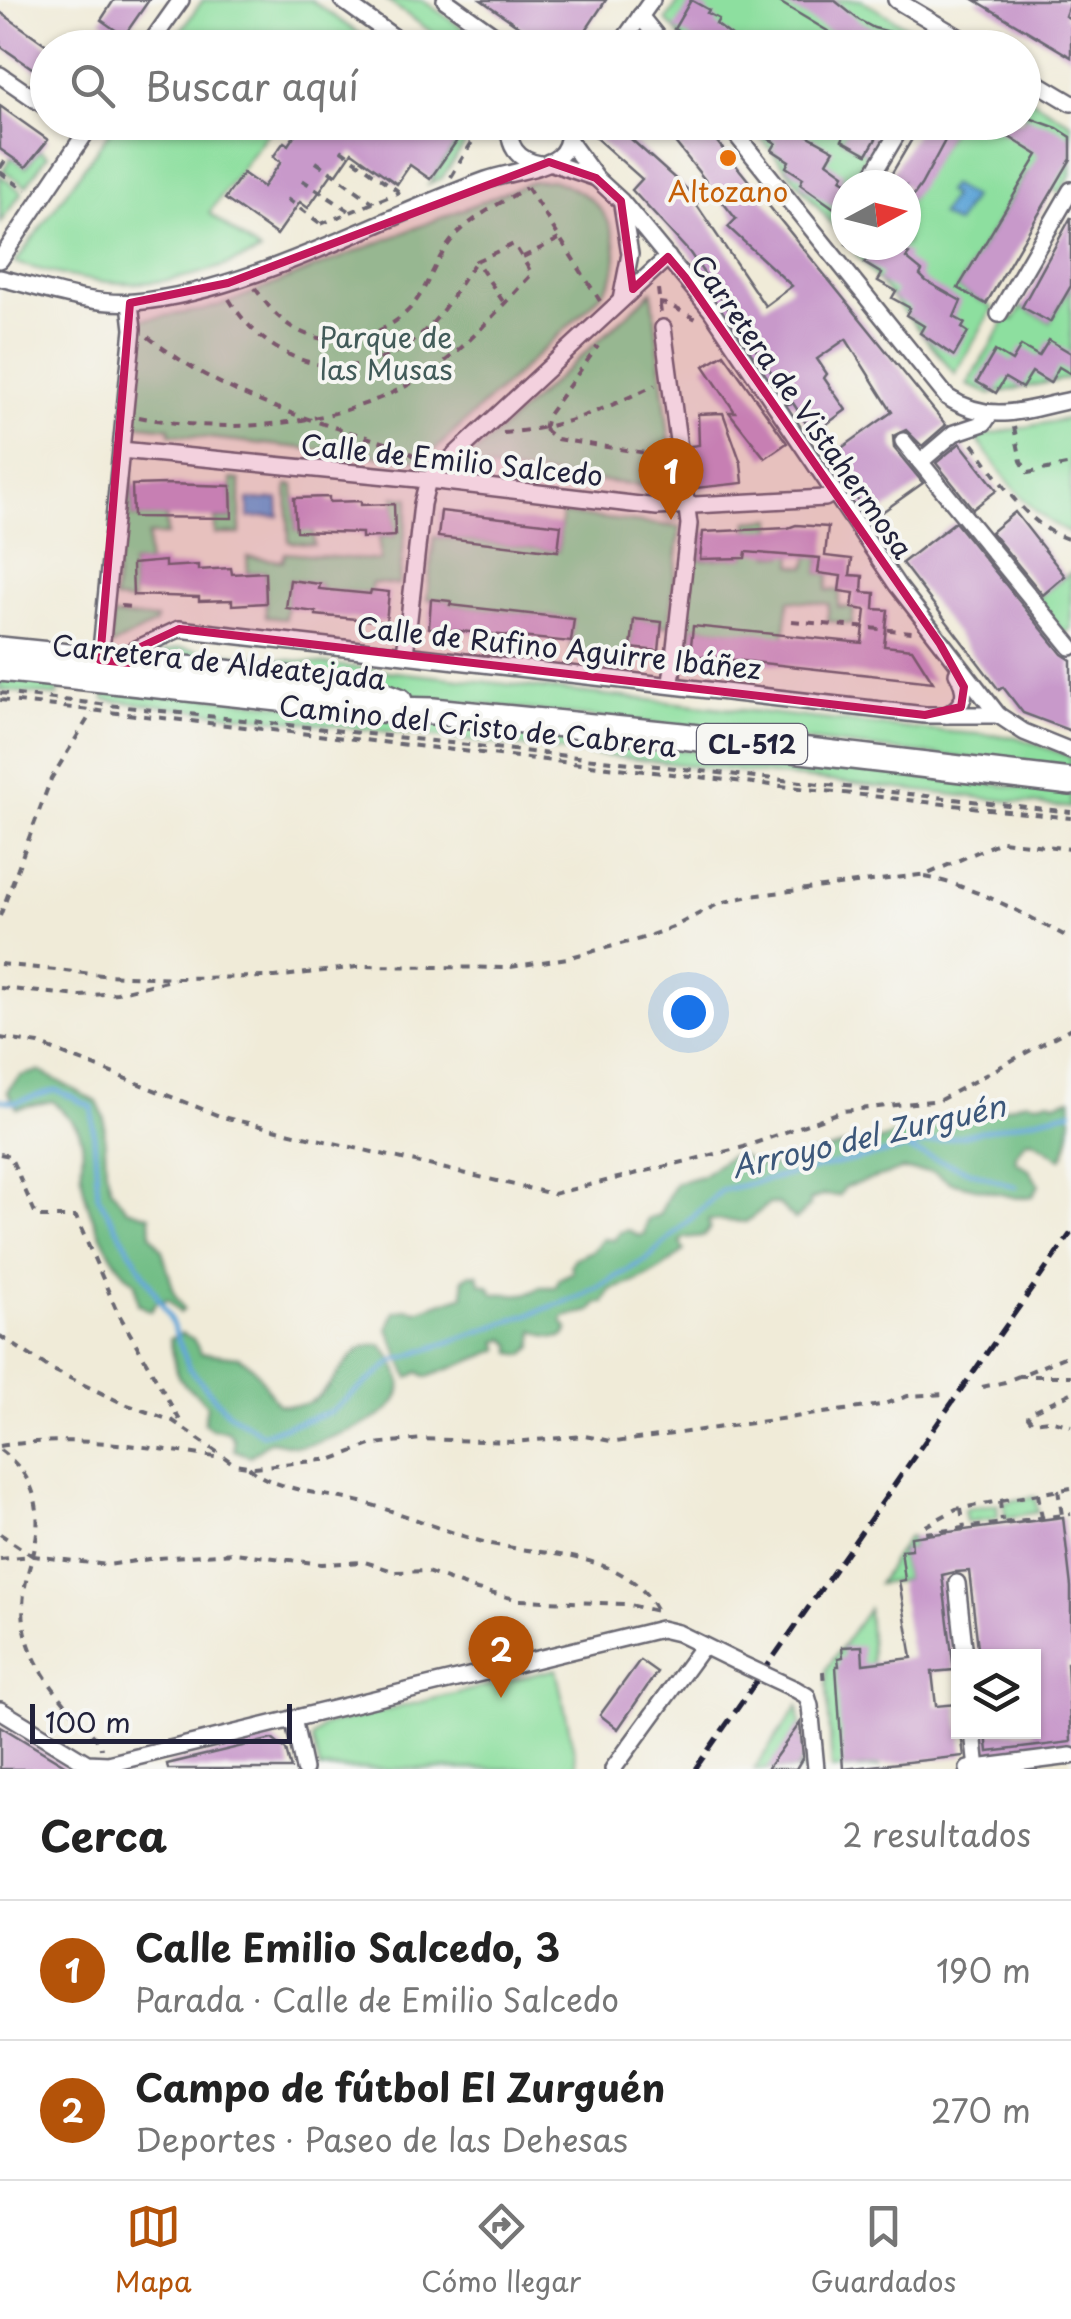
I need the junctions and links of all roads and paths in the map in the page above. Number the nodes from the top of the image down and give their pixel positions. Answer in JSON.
{"nodes":[{"id":1,"x":181,"y":0,"type":"edge"},
{"id":2,"x":342,"y":0,"type":"edge"},
{"id":3,"x":445,"y":0,"type":"edge"},
{"id":4,"x":652,"y":0,"type":"edge"},
{"id":5,"x":896,"y":0,"type":"edge"},
{"id":6,"x":640,"y":16,"type":"junction"},
{"id":7,"x":159,"y":30,"type":"edge"},
{"id":8,"x":384,"y":30,"type":"edge"},
{"id":9,"x":487,"y":30,"type":"edge"},
{"id":10,"x":630,"y":30,"type":"edge"},
{"id":11,"x":651,"y":30,"type":"edge"},
{"id":12,"x":936,"y":30,"type":"edge"},
{"id":13,"x":0,"y":75,"type":"edge"},
{"id":14,"x":1041,"y":85,"type":"edge"},
{"id":15,"x":30,"y":96,"type":"edge"},
{"id":16,"x":1071,"y":103,"type":"edge"},
{"id":17,"x":80,"y":140,"type":"edge"},
{"id":18,"x":473,"y":140,"type":"edge"},
{"id":19,"x":511,"y":140,"type":"edge"},
{"id":20,"x":566,"y":140,"type":"edge"},
{"id":21,"x":575,"y":140,"type":"edge"},
{"id":22,"x":740,"y":140,"type":"edge"},
{"id":23,"x":893,"y":140,"type":"edge"},
{"id":24,"x":512,"y":147,"type":"junction"},
{"id":25,"x":341,"y":150,"type":"dead end"},
{"id":26,"x":9,"y":155,"type":"dead end"},
{"id":27,"x":316,"y":162,"type":"dead end"},
{"id":28,"x":544,"y":163,"type":"junction"},
{"id":29,"x":0,"y":170,"type":"edge"},
{"id":30,"x":876,"y":170,"type":"edge"},
{"id":31,"x":451,"y":177,"type":"dead end"},
{"id":32,"x":490,"y":178,"type":"junction"},
{"id":33,"x":596,"y":178,"type":"junction"},
{"id":34,"x":302,"y":180,"type":"dead end"},
{"id":35,"x":524,"y":181,"type":"dead end"},
{"id":36,"x":527,"y":188,"type":"junction"},
{"id":37,"x":1071,"y":190,"type":"edge"},
{"id":38,"x":26,"y":191,"type":"dead end"},
{"id":39,"x":287,"y":199,"type":"dead end"},
{"id":40,"x":621,"y":201,"type":"junction"},
{"id":41,"x":374,"y":202,"type":"junction"},
{"id":42,"x":351,"y":212,"type":"junction"},
{"id":43,"x":559,"y":239,"type":"junction"},
{"id":44,"x":668,"y":257,"type":"junction"},
{"id":45,"x":522,"y":258,"type":"junction"},
{"id":46,"x":0,"y":260,"type":"edge"},
{"id":47,"x":476,"y":261,"type":"junction"},
{"id":48,"x":0,"y":278,"type":"edge"},
{"id":49,"x":657,"y":282,"type":"dead end"},
{"id":50,"x":255,"y":288,"type":"dead end"},
{"id":51,"x":229,"y":299,"type":"dead end"},
{"id":52,"x":621,"y":300,"type":"junction"},
{"id":53,"x":600,"y":301,"type":"dead end"},
{"id":54,"x":130,"y":303,"type":"junction"},
{"id":55,"x":504,"y":303,"type":"junction"},
{"id":56,"x":660,"y":303,"type":"junction"},
{"id":57,"x":999,"y":314,"type":"dead end"},
{"id":58,"x":132,"y":325,"type":"junction"},
{"id":59,"x":706,"y":325,"type":"dead end"},
{"id":60,"x":663,"y":328,"type":"joint"},
{"id":61,"x":606,"y":336,"type":"dead end"},
{"id":62,"x":669,"y":378,"type":"junction"},
{"id":63,"x":1071,"y":400,"type":"edge"},
{"id":64,"x":125,"y":414,"type":"junction"},
{"id":65,"x":990,"y":414,"type":"junction"},
{"id":66,"x":304,"y":419,"type":"junction"},
{"id":67,"x":1014,"y":427,"type":"dead end"},
{"id":68,"x":544,"y":430,"type":"junction"},
{"id":69,"x":494,"y":431,"type":"dead end"},
{"id":70,"x":967,"y":436,"type":"dead end"},
{"id":71,"x":903,"y":440,"type":"dead end"},
{"id":72,"x":122,"y":450,"type":"junction"},
{"id":73,"x":679,"y":455,"type":"junction"},
{"id":74,"x":920,"y":462,"type":"junction"},
{"id":75,"x":1071,"y":464,"type":"edge"},
{"id":76,"x":426,"y":472,"type":"junction"},
{"id":77,"x":835,"y":492,"type":"junction"},
{"id":78,"x":688,"y":507,"type":"junction"},
{"id":79,"x":1071,"y":540,"type":"edge"},
{"id":80,"x":792,"y":621,"type":"dead end"},
{"id":81,"x":912,"y":632,"type":"dead end"},
{"id":82,"x":940,"y":644,"type":"junction"},
{"id":83,"x":1070,"y":645,"type":"edge"},
{"id":84,"x":0,"y":650,"type":"edge"},
{"id":85,"x":405,"y":654,"type":"junction"},
{"id":86,"x":100,"y":660,"type":"junction"},
{"id":87,"x":130,"y":663,"type":"junction"},
{"id":88,"x":0,"y":668,"type":"edge"},
{"id":89,"x":672,"y":684,"type":"junction"},
{"id":90,"x":235,"y":692,"type":"junction"},
{"id":91,"x":0,"y":696,"type":"edge"},
{"id":92,"x":95,"y":707,"type":"junction"},
{"id":93,"x":433,"y":711,"type":"junction"},
{"id":94,"x":998,"y":715,"type":"junction"},
{"id":95,"x":946,"y":716,"type":"junction"},
{"id":96,"x":1071,"y":750,"type":"edge"},
{"id":97,"x":1071,"y":782,"type":"edge"},
{"id":98,"x":1071,"y":815,"type":"edge"},
{"id":99,"x":1071,"y":849,"type":"edge"},
{"id":100,"x":916,"y":875,"type":"junction"},
{"id":101,"x":0,"y":916,"type":"edge"},
{"id":102,"x":1071,"y":939,"type":"edge"},
{"id":103,"x":0,"y":964,"type":"edge"},
{"id":104,"x":178,"y":978,"type":"junction"},
{"id":105,"x":0,"y":988,"type":"edge"},
{"id":106,"x":1071,"y":1028,"type":"edge"},
{"id":107,"x":0,"y":1038,"type":"edge"},
{"id":108,"x":0,"y":1154,"type":"edge"},
{"id":109,"x":0,"y":1336,"type":"edge"},
{"id":110,"x":1071,"y":1354,"type":"edge"},
{"id":111,"x":1018,"y":1376,"type":"junction"},
{"id":112,"x":1071,"y":1376,"type":"edge"},
{"id":113,"x":982,"y":1387,"type":"dead end"},
{"id":114,"x":1071,"y":1393,"type":"edge"},
{"id":115,"x":946,"y":1394,"type":"dead end"},
{"id":116,"x":1071,"y":1426,"type":"edge"},
{"id":117,"x":184,"y":1428,"type":"junction"},
{"id":118,"x":0,"y":1449,"type":"edge"},
{"id":119,"x":226,"y":1458,"type":"junction"},
{"id":120,"x":247,"y":1465,"type":"junction"},
{"id":121,"x":1071,"y":1488,"type":"edge"},
{"id":122,"x":1058,"y":1490,"type":"junction"},
{"id":123,"x":1038,"y":1494,"type":"junction"},
{"id":124,"x":1000,"y":1501,"type":"junction"},
{"id":125,"x":961,"y":1508,"type":"junction"},
{"id":126,"x":1071,"y":1514,"type":"edge"},
{"id":127,"x":1062,"y":1515,"type":"junction"},
{"id":128,"x":1042,"y":1518,"type":"junction"},
{"id":129,"x":1002,"y":1523,"type":"junction"},
{"id":130,"x":964,"y":1528,"type":"junction"},
{"id":131,"x":0,"y":1534,"type":"edge"},
{"id":132,"x":33,"y":1556,"type":"junction"},
{"id":133,"x":0,"y":1560,"type":"edge"},
{"id":134,"x":956,"y":1583,"type":"dead end"},
{"id":135,"x":657,"y":1612,"type":"junction"},
{"id":136,"x":660,"y":1618,"type":"dead end"},
{"id":137,"x":703,"y":1646,"type":"junction"},
{"id":138,"x":964,"y":1649,"type":"edge"},
{"id":139,"x":823,"y":1671,"type":"dead end"},
{"id":140,"x":824,"y":1686,"type":"dead end"},
{"id":141,"x":0,"y":1710,"type":"edge"},
{"id":142,"x":293,"y":1718,"type":"junction"},
{"id":143,"x":974,"y":1739,"type":"edge"},
{"id":144,"x":102,"y":1754,"type":"dead end"},
{"id":145,"x":1071,"y":1756,"type":"edge"},
{"id":146,"x":304,"y":1769,"type":"edge"},
{"id":147,"x":613,"y":1769,"type":"edge"},
{"id":148,"x":816,"y":1769,"type":"edge"},
{"id":149,"x":968,"y":1769,"type":"edge"},
{"id":150,"x":977,"y":1769,"type":"edge"}],
"edges":[{"from":1,"to":7,"type":"street"},
{"from":2,"to":8,"type":"street"},
{"from":3,"to":9,"type":"street"},
{"from":4,"to":6,"type":"street"},
{"from":5,"to":12,"type":"street"},
{"from":6,"to":10,"type":"street"},
{"from":6,"to":11,"type":"street"},
{"from":13,"to":15,"type":"street"},
{"from":14,"to":16,"type":"street"},
{"from":17,"to":46,"type":"street"},
{"from":18,"to":31,"type":"path"},
{"from":19,"to":24,"type":"street"},
{"from":20,"to":28,"type":"street"},
{"from":21,"to":33,"type":"street","name":"Carretera de Vistahermosa"},
{"from":22,"to":65,"type":"street"},
{"from":23,"to":30,"type":"street"},
{"from":24,"to":28,"type":"street","name":"Carretera de Vistahermosa"},
{"from":24,"to":32,"type":"street"},
{"from":25,"to":41,"type":"path"},
{"from":26,"to":29,"type":"path"},
{"from":27,"to":41,"type":"path"},
{"from":28,"to":32,"type":"street"},
{"from":28,"to":33,"type":"street","name":"Carretera de Vistahermosa"},
{"from":29,"to":38,"type":"path"},
{"from":32,"to":54,"type":"street"},
{"from":33,"to":40,"type":"street","name":"Carretera de Vistahermosa"},
{"from":34,"to":42,"type":"path"},
{"from":35,"to":36,"type":"path"},
{"from":36,"to":43,"type":"path"},
{"from":36,"to":50,"type":"path"},
{"from":37,"to":57,"type":"street"},
{"from":39,"to":42,"type":"path"},
{"from":40,"to":44,"type":"street","name":"Carretera de Vistahermosa"},
{"from":40,"to":52,"type":"street"},
{"from":41,"to":42,"type":"path"},
{"from":43,"to":45,"type":"path"},
{"from":43,"to":53,"type":"path"},
{"from":44,"to":52,"type":"street"},
{"from":44,"to":77,"type":"street","name":"Carretera de Vistahermosa"},
{"from":45,"to":47,"type":"path"},
{"from":45,"to":55,"type":"path"},
{"from":47,"to":51,"type":"path"},
{"from":47,"to":55,"type":"path"},
{"from":48,"to":54,"type":"street"},
{"from":49,"to":56,"type":"path"},
{"from":52,"to":76,"type":"street"},
{"from":54,"to":58,"type":"street"},
{"from":55,"to":66,"type":"path"},
{"from":56,"to":59,"type":"path"},
{"from":56,"to":60,"type":"path"},
{"from":58,"to":64,"type":"street"},
{"from":58,"to":66,"type":"path"},
{"from":60,"to":62,"type":"street"},
{"from":61,"to":68,"type":"path"},
{"from":62,"to":68,"type":"path"},
{"from":62,"to":73,"type":"street"},
{"from":63,"to":65,"type":"street"},
{"from":64,"to":66,"type":"path"},
{"from":64,"to":72,"type":"street"},
{"from":65,"to":74,"type":"street"},
{"from":66,"to":76,"type":"path"},
{"from":67,"to":75,"type":"path"},
{"from":68,"to":69,"type":"path"},
{"from":68,"to":73,"type":"path"},
{"from":70,"to":79,"type":"path"},
{"from":71,"to":74,"type":"street"},
{"from":72,"to":76,"type":"street","name":"Calle de Emilio Salcedo"},
{"from":72,"to":86,"type":"street"},
{"from":73,"to":78,"type":"street"},
{"from":74,"to":83,"type":"street"},
{"from":76,"to":78,"type":"street","name":"Calle de Emilio Salcedo"},
{"from":76,"to":85,"type":"street"},
{"from":77,"to":78,"type":"street","name":"Calle de Emilio Salcedo"},
{"from":77,"to":82,"type":"street","name":"Carretera de Vistahermosa"},
{"from":78,"to":89,"type":"street"},
{"from":80,"to":81,"type":"path"},
{"from":82,"to":94,"type":"street","name":"Carretera de Vistahermosa"},
{"from":82,"to":95,"type":"street","name":"Carretera de Vistahermosa"},
{"from":84,"to":86,"type":"main road","name":"Carretera de Aldeatejada","number":"CL-512"},
{"from":85,"to":87,"type":"street","name":"Calle de Rufino Aguirre Ibáñez"},
{"from":85,"to":89,"type":"street","name":"Calle de Rufino Aguirre Ibáñez"},
{"from":86,"to":87,"type":"main road","name":"Carretera de Aldeatejada","number":"CL-512"},
{"from":87,"to":90,"type":"main road"},
{"from":87,"to":93,"type":"main road","name":"Carretera de Aldeatejada","number":"CL-512"},
{"from":88,"to":90,"type":"main road","name":"Carretera de Aldeatejada","number":"CL-512"},
{"from":89,"to":95,"type":"street","name":"Calle de Rufino Aguirre Ibáñez"},
{"from":90,"to":93,"type":"main road","name":"Carretera de Aldeatejada","number":"CL-512"},
{"from":91,"to":92,"type":"path"},
{"from":92,"to":98,"type":"path"},
{"from":92,"to":101,"type":"path"},
{"from":93,"to":97,"type":"main road","name":"Carretera de Aldeatejada","number":"CL-512"},
{"from":94,"to":95,"type":"street","name":"Calle de Rufino Aguirre Ibáñez"},
{"from":94,"to":96,"type":"street","name":"Carretera de Vistahermosa"},
{"from":99,"to":100,"type":"path"},
{"from":100,"to":102,"type":"path"},
{"from":100,"to":104,"type":"path"},
{"from":103,"to":104,"type":"path"},
{"from":104,"to":105,"type":"path"},
{"from":106,"to":107,"type":"path"},
{"from":108,"to":117,"type":"path"},
{"from":109,"to":117,"type":"path"},
{"from":110,"to":111,"type":"path"},
{"from":111,"to":112,"type":"path"},
{"from":111,"to":113,"type":"path"},
{"from":114,"to":116,"type":"path"},
{"from":115,"to":120,"type":"path"},
{"from":117,"to":119,"type":"path"},
{"from":118,"to":119,"type":"path"},
{"from":118,"to":132,"type":"path"},
{"from":119,"to":120,"type":"path"},
{"from":120,"to":135,"type":"path"},
{"from":121,"to":122,"type":"path"},
{"from":122,"to":123,"type":"path"},
{"from":122,"to":127,"type":"path"},
{"from":123,"to":124,"type":"path"},
{"from":123,"to":128,"type":"path"},
{"from":124,"to":125,"type":"path"},
{"from":124,"to":129,"type":"path"},
{"from":125,"to":130,"type":"path"},
{"from":125,"to":130,"type":"path"},
{"from":126,"to":127,"type":"path"},
{"from":127,"to":128,"type":"path"},
{"from":128,"to":129,"type":"path"},
{"from":129,"to":130,"type":"path"},
{"from":131,"to":132,"type":"path"},
{"from":132,"to":133,"type":"path"},
{"from":132,"to":135,"type":"path"},
{"from":132,"to":144,"type":"path"},
{"from":134,"to":138,"type":"street"},
{"from":135,"to":136,"type":"path"},
{"from":137,"to":142,"type":"street"},
{"from":137,"to":147,"type":"street"},
{"from":137,"to":148,"type":"street","bridge":true},
{"from":139,"to":140,"type":"path"},
{"from":141,"to":142,"type":"street"},
{"from":142,"to":146,"type":"street"},
{"from":143,"to":150,"type":"street"},
{"from":145,"to":150,"type":"street"},
{"from":149,"to":150,"type":"street"}]}
